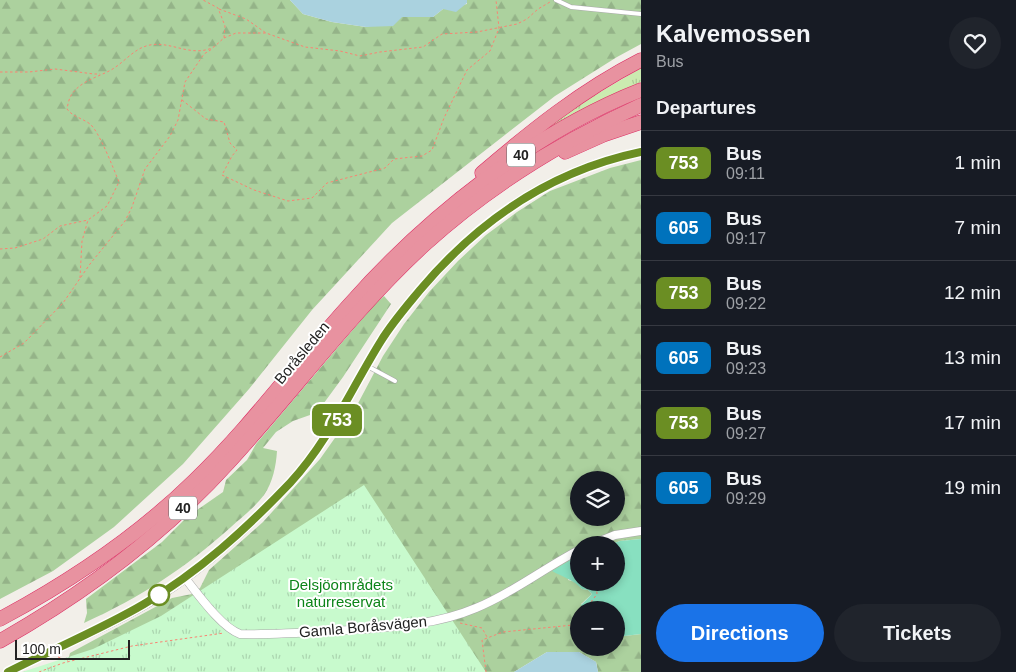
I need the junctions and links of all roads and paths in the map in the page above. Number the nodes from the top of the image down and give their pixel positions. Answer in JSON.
{"nodes":[{"id":1,"x":203,"y":0,"type":"edge"},
{"id":2,"x":496,"y":0,"type":"edge"},
{"id":3,"x":554,"y":0,"type":"edge"},
{"id":4,"x":218,"y":8,"type":"junction"},
{"id":5,"x":641,"y":14,"type":"edge"},
{"id":6,"x":499,"y":28,"type":"junction"},
{"id":7,"x":266,"y":33,"type":"junction"},
{"id":8,"x":224,"y":38,"type":"junction"},
{"id":9,"x":212,"y":48,"type":"junction"},
{"id":10,"x":641,"y":60,"type":"edge"},
{"id":11,"x":0,"y":72,"type":"edge"},
{"id":12,"x":103,"y":73,"type":"junction"},
{"id":13,"x":641,"y":90,"type":"edge"},
{"id":14,"x":182,"y":100,"type":"junction"},
{"id":15,"x":641,"y":105,"type":"edge"},
{"id":16,"x":641,"y":122,"type":"edge"},
{"id":17,"x":641,"y":152,"type":"edge"},
{"id":18,"x":506,"y":180,"type":"junction"},
{"id":19,"x":88,"y":220,"type":"junction"},
{"id":20,"x":416,"y":236,"type":"junction"},
{"id":21,"x":0,"y":249,"type":"edge"},
{"id":22,"x":80,"y":278,"type":"junction"},
{"id":23,"x":0,"y":358,"type":"edge"},
{"id":24,"x":367,"y":366,"type":"junction"},
{"id":25,"x":395,"y":381,"type":"dead end"},
{"id":26,"x":641,"y":531,"type":"edge"},
{"id":27,"x":612,"y":536,"type":"edge"},
{"id":28,"x":570,"y":556,"type":"edge"},
{"id":29,"x":185,"y":578,"type":"junction"},
{"id":30,"x":454,"y":616,"type":"junction"},
{"id":31,"x":0,"y":619,"type":"edge"},
{"id":32,"x":570,"y":625,"type":"edge"},
{"id":33,"x":231,"y":631,"type":"junction"},
{"id":34,"x":488,"y":637,"type":"junction"},
{"id":35,"x":0,"y":641,"type":"edge"},
{"id":36,"x":56,"y":655,"type":"dead end"},
{"id":37,"x":68,"y":662,"type":"junction"},
{"id":38,"x":8,"y":672,"type":"edge"},
{"id":39,"x":39,"y":672,"type":"edge"},
{"id":40,"x":486,"y":672,"type":"edge"}],
"edges":[{"from":1,"to":4,"type":"path"},
{"from":2,"to":6,"type":"path"},
{"from":3,"to":5,"type":"lane"},
{"from":3,"to":6,"type":"path"},
{"from":4,"to":7,"type":"path"},
{"from":4,"to":8,"type":"path"},
{"from":6,"to":7,"type":"path"},
{"from":6,"to":14,"type":"path"},
{"from":7,"to":8,"type":"path"},
{"from":8,"to":9,"type":"path"},
{"from":9,"to":12,"type":"path"},
{"from":9,"to":14,"type":"path"},
{"from":10,"to":20,"type":"highway"},
{"from":11,"to":12,"type":"path"},
{"from":12,"to":19,"type":"path"},
{"from":13,"to":20,"type":"highway","name":"Boråsleden","number":"40"},
{"from":14,"to":22,"type":"path"},
{"from":15,"to":18,"type":"highway","name":"Boråsleden","number":"40"},
{"from":16,"to":18,"type":"highway"},
{"from":17,"to":24,"type":"street"},
{"from":18,"to":35,"type":"highway","name":"Boråsleden","number":"40"},
{"from":19,"to":21,"type":"path"},
{"from":19,"to":22,"type":"path"},
{"from":20,"to":31,"type":"highway","name":"Boråsleden","number":"40"},
{"from":22,"to":23,"type":"path"},
{"from":24,"to":25,"type":"lane"},
{"from":24,"to":29,"type":"street"},
{"from":26,"to":27,"type":"street"},
{"from":28,"to":30,"type":"street","name":"Gamla Boråsvägen"},
{"from":29,"to":33,"type":"street"},
{"from":29,"to":38,"type":"street"},
{"from":30,"to":33,"type":"street","name":"Gamla Boråsvägen"},
{"from":30,"to":34,"type":"path"},
{"from":32,"to":34,"type":"path"},
{"from":33,"to":37,"type":"path"},
{"from":34,"to":40,"type":"path"},
{"from":36,"to":37,"type":"path"},
{"from":37,"to":39,"type":"path"}]}
